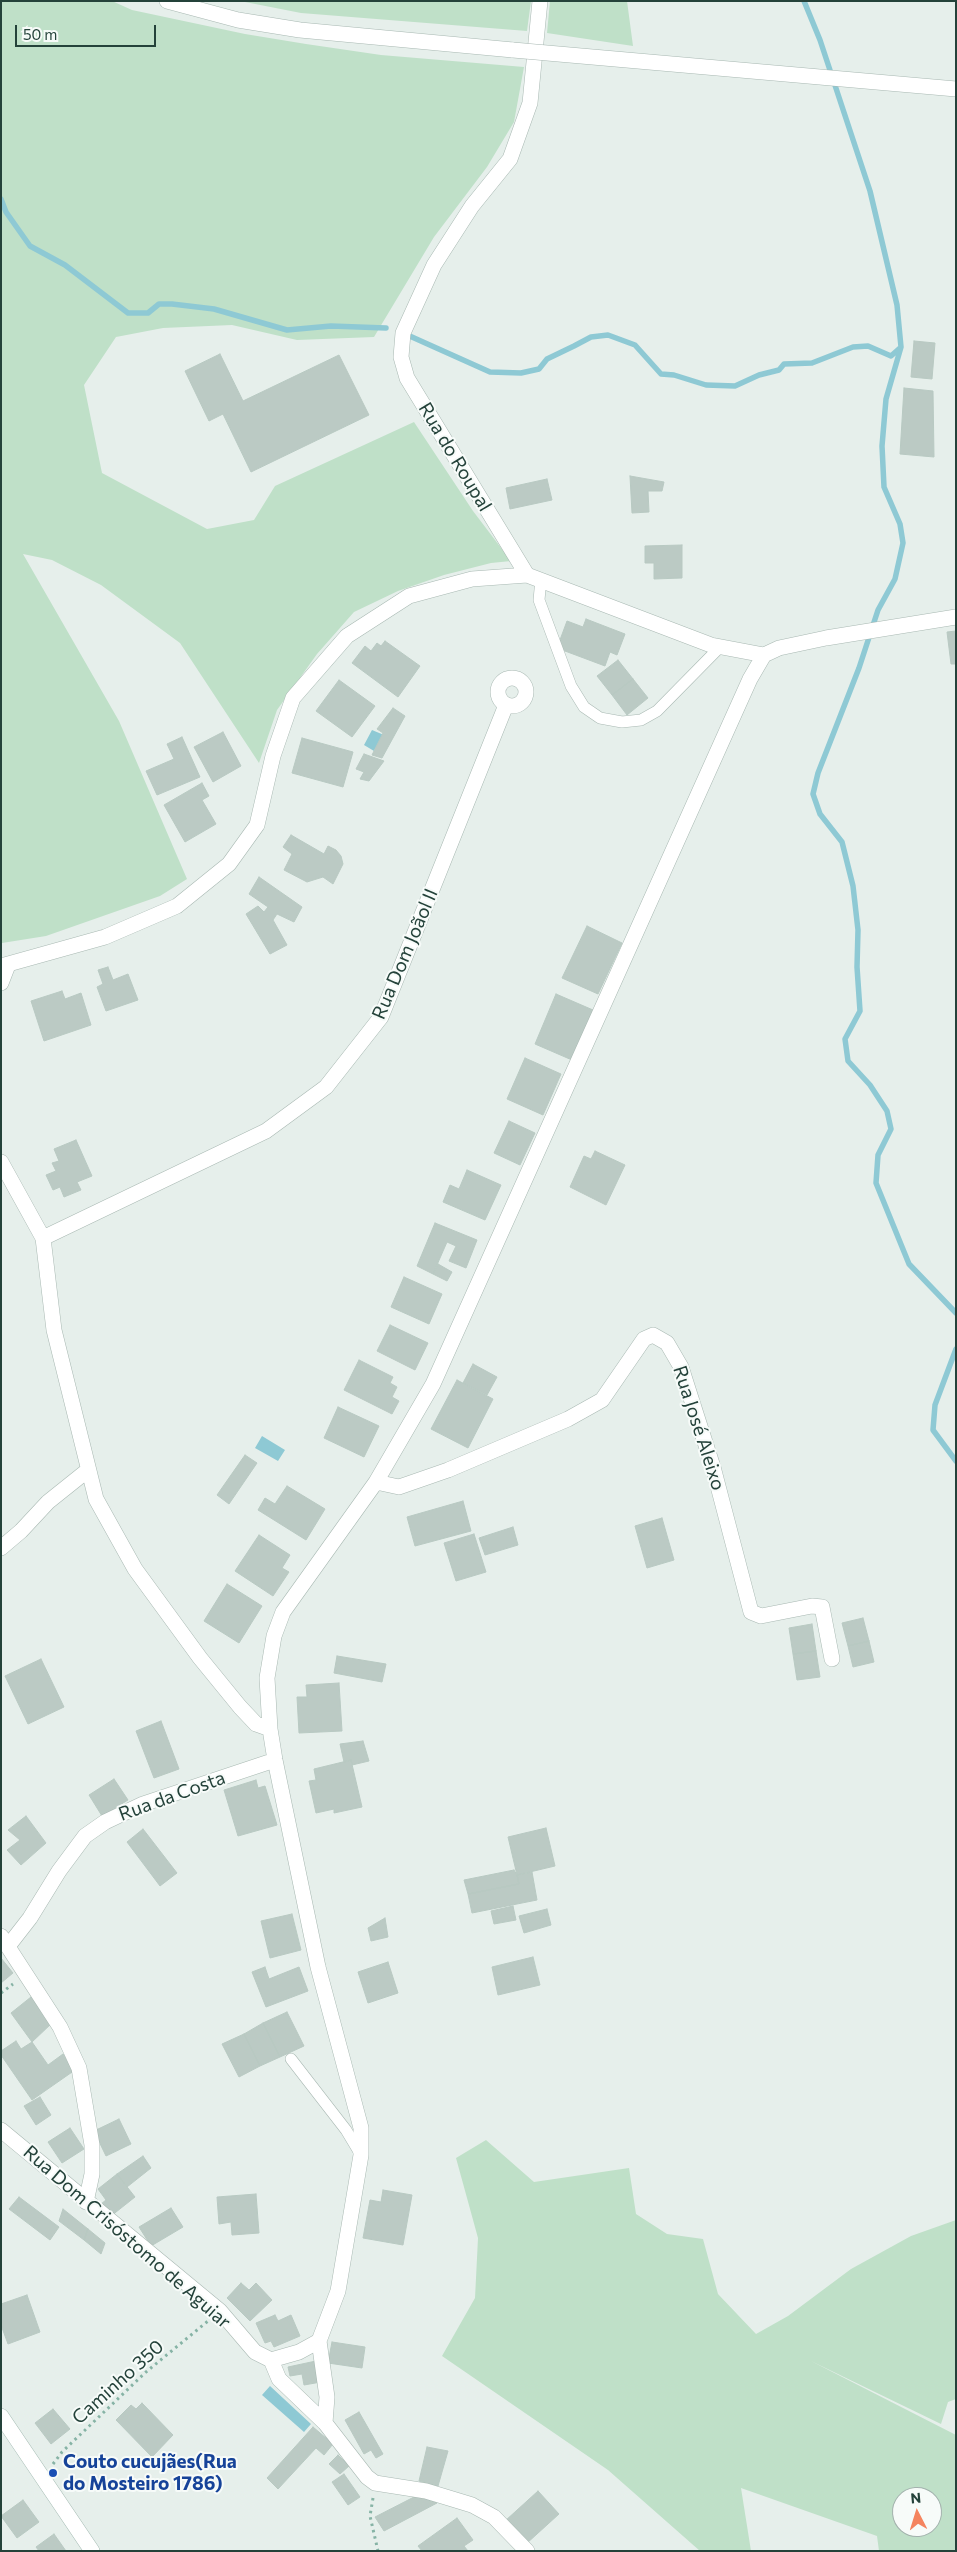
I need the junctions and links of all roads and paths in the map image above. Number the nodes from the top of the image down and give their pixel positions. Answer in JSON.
{"nodes":[{"id":1,"x":167,"y":1,"type":"edge"},
{"id":2,"x":540,"y":1,"type":"edge"},
{"id":3,"x":956,"y":89,"type":"edge"},
{"id":4,"x":534,"y":577,"type":"junction"},
{"id":5,"x":956,"y":617,"type":"edge"},
{"id":6,"x":720,"y":647,"type":"junction"},
{"id":7,"x":764,"y":655,"type":"junction"},
{"id":8,"x":506,"y":705,"type":"dead end"},
{"id":9,"x":5,"y":965,"type":"edge"},
{"id":10,"x":1,"y":983,"type":"edge"},
{"id":11,"x":1,"y":1162,"type":"edge"},
{"id":12,"x":43,"y":1238,"type":"junction"},
{"id":13,"x":88,"y":1470,"type":"junction"},
{"id":14,"x":376,"y":1482,"type":"junction"},
{"id":15,"x":1,"y":1548,"type":"edge"},
{"id":16,"x":832,"y":1658,"type":"dead end"},
{"id":17,"x":270,"y":1729,"type":"junction"},
{"id":18,"x":275,"y":1760,"type":"junction"},
{"id":19,"x":5,"y":1941,"type":"edge"},
{"id":20,"x":291,"y":2059,"type":"dead end"},
{"id":21,"x":1,"y":2130,"type":"edge"},
{"id":22,"x":361,"y":2155,"type":"junction"},
{"id":23,"x":86,"y":2202,"type":"junction"},
{"id":24,"x":220,"y":2311,"type":"junction"},
{"id":25,"x":319,"y":2341,"type":"junction"},
{"id":26,"x":271,"y":2360,"type":"junction"},
{"id":27,"x":1,"y":2416,"type":"edge"},
{"id":28,"x":326,"y":2424,"type":"junction"},
{"id":29,"x":41,"y":2478,"type":"junction"},
{"id":30,"x":375,"y":2483,"type":"junction"},
{"id":31,"x":92,"y":2551,"type":"edge"},
{"id":32,"x":378,"y":2551,"type":"edge"},
{"id":33,"x":527,"y":2551,"type":"edge"}],
"edges":[{"from":1,"to":3,"type":"street","bridge":true},
{"from":2,"to":4,"type":"street","name":"Rua do Roupal"},
{"from":4,"to":6,"type":"street"},
{"from":4,"to":6,"type":"lane"},
{"from":4,"to":9,"type":"street"},
{"from":5,"to":7,"type":"street"},
{"from":6,"to":7,"type":"street"},
{"from":7,"to":14,"type":"street"},
{"from":8,"to":12,"type":"street","name":"Rua Dom Joãol II"},
{"from":9,"to":10,"type":"street"},
{"from":11,"to":12,"type":"street"},
{"from":12,"to":13,"type":"street"},
{"from":13,"to":15,"type":"street"},
{"from":13,"to":17,"type":"street"},
{"from":14,"to":16,"type":"street","name":"Rua José Aleixo"},
{"from":14,"to":17,"type":"street"},
{"from":17,"to":18,"type":"street"},
{"from":18,"to":19,"type":"street","name":"Rua da Costa"},
{"from":18,"to":22,"type":"street"},
{"from":19,"to":23,"type":"street"},
{"from":20,"to":22,"type":"lane"},
{"from":21,"to":23,"type":"street","name":"Rua Dom Crisóstomo de Aguiar"},
{"from":22,"to":25,"type":"street"},
{"from":23,"to":24,"type":"street","name":"Rua Dom Crisóstomo de Aguiar"},
{"from":24,"to":26,"type":"street","name":"Rua Dom Crisóstomo de Aguiar"},
{"from":24,"to":29,"type":"path","name":"Caminho 350"},
{"from":25,"to":26,"type":"street"},
{"from":25,"to":28,"type":"street"},
{"from":26,"to":28,"type":"street"},
{"from":27,"to":29,"type":"street"},
{"from":28,"to":30,"type":"street"},
{"from":29,"to":31,"type":"street"},
{"from":30,"to":32,"type":"path"},
{"from":30,"to":33,"type":"street"}]}
